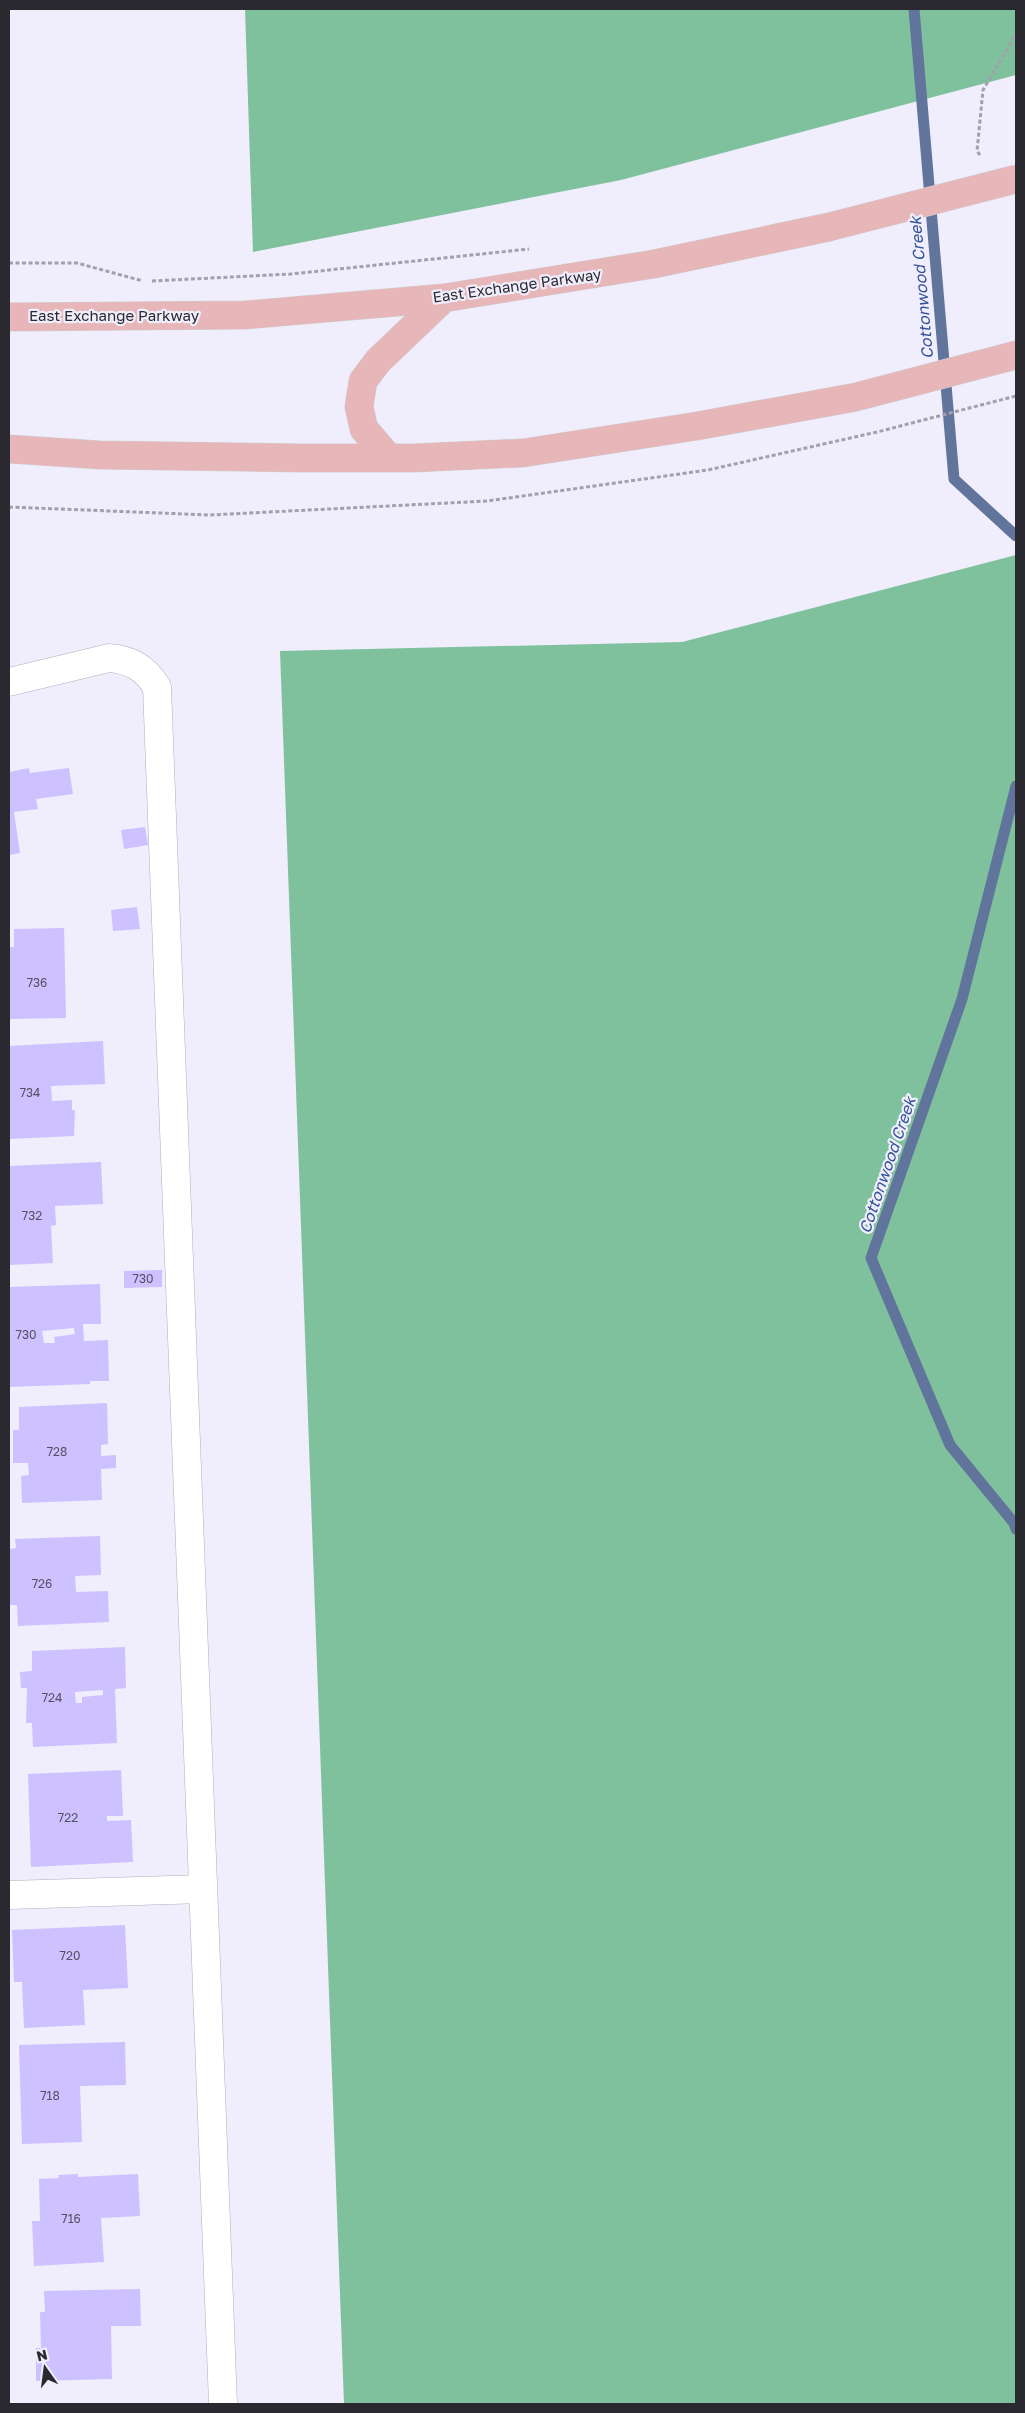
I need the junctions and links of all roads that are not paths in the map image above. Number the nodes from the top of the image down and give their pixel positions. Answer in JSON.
{"nodes":[{"id":1,"x":1016,"y":179,"type":"edge"},
{"id":2,"x":444,"y":298,"type":"junction"},
{"id":3,"x":9,"y":317,"type":"edge"},
{"id":4,"x":1016,"y":355,"type":"edge"},
{"id":5,"x":9,"y":449,"type":"edge"},
{"id":6,"x":390,"y":458,"type":"junction"},
{"id":7,"x":9,"y":682,"type":"edge"},
{"id":8,"x":203,"y":1890,"type":"junction"},
{"id":9,"x":9,"y":1895,"type":"edge"},
{"id":10,"x":223,"y":2404,"type":"edge"}],
"edges":[{"from":1,"to":2,"type":"main road","name":"East Exchange Parkway","bridge":true},
{"from":2,"to":3,"type":"main road","name":"East Exchange Parkway"},
{"from":2,"to":6,"type":"main road"},
{"from":4,"to":6,"type":"main road"},
{"from":5,"to":6,"type":"main road"},
{"from":7,"to":8,"type":"street"},
{"from":8,"to":9,"type":"street"},
{"from":8,"to":10,"type":"street"}]}
